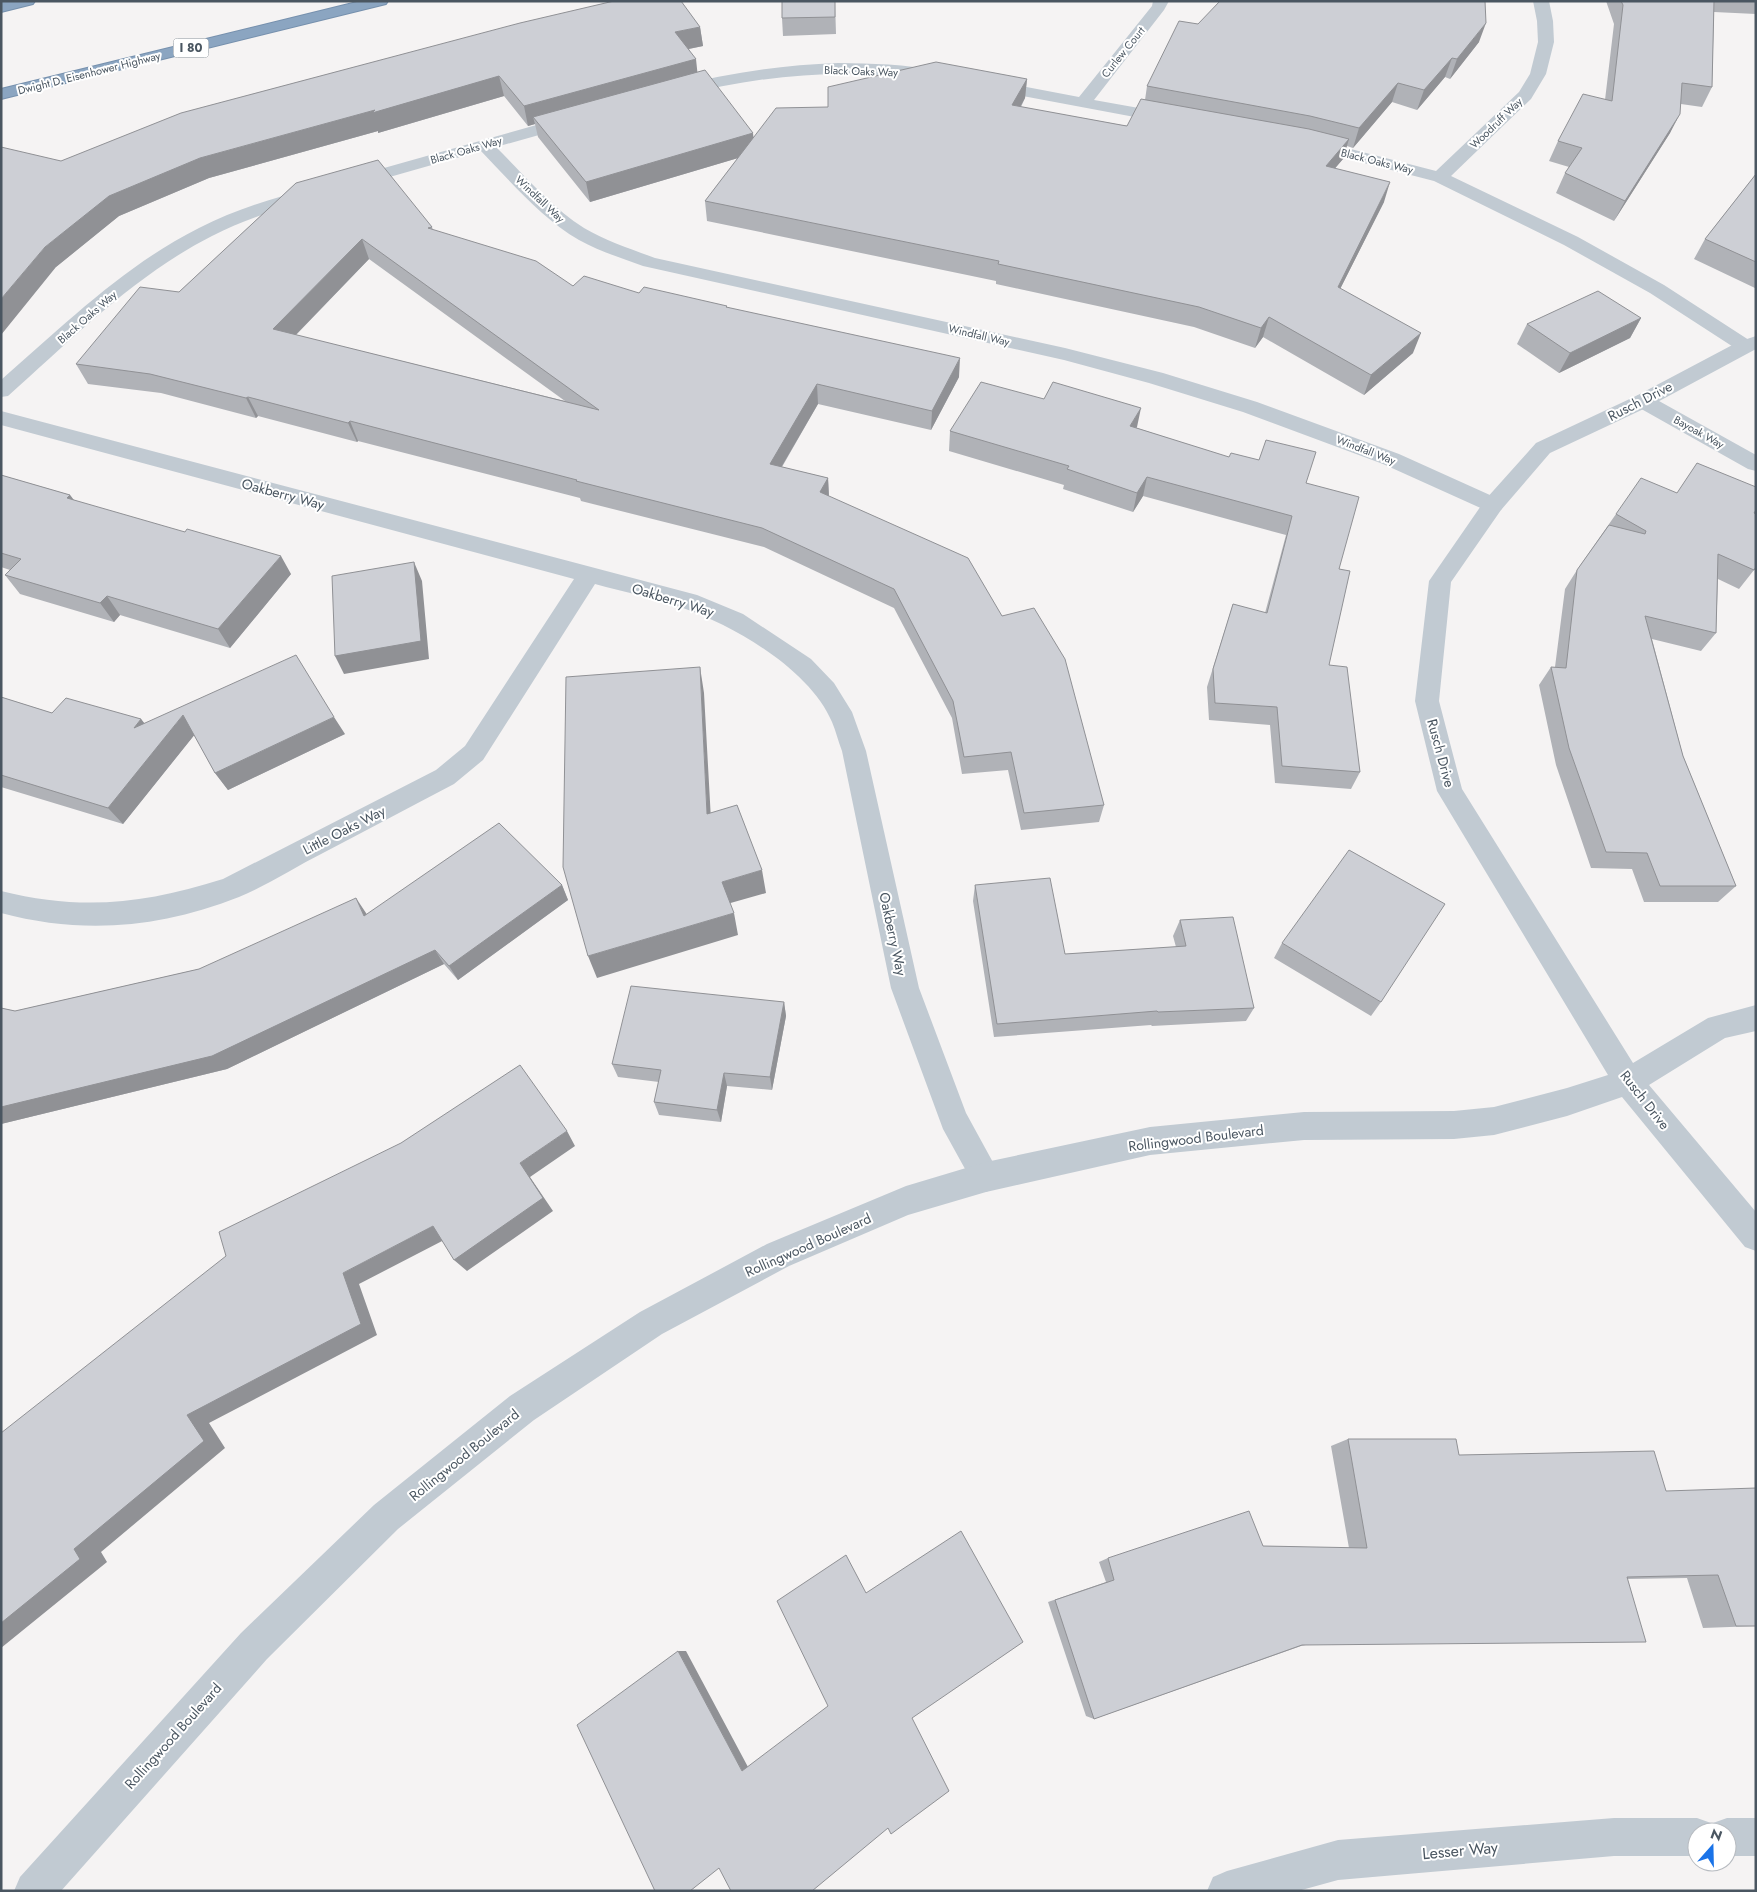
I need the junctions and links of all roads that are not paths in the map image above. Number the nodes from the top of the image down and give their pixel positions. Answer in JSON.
{"nodes":[{"id":1,"x":28,"y":1,"type":"edge"},
{"id":2,"x":382,"y":1,"type":"edge"},
{"id":3,"x":1161,"y":1,"type":"edge"},
{"id":4,"x":1541,"y":1,"type":"edge"},
{"id":5,"x":1,"y":7,"type":"edge"},
{"id":6,"x":949,"y":78,"type":"edge"},
{"id":7,"x":978,"y":83,"type":"edge"},
{"id":8,"x":1,"y":94,"type":"edge"},
{"id":9,"x":664,"y":95,"type":"edge"},
{"id":10,"x":1083,"y":103,"type":"junction"},
{"id":11,"x":588,"y":116,"type":"edge"},
{"id":12,"x":1189,"y":122,"type":"edge"},
{"id":13,"x":1294,"y":140,"type":"edge"},
{"id":14,"x":484,"y":145,"type":"junction"},
{"id":15,"x":1440,"y":177,"type":"junction"},
{"id":16,"x":1750,"y":344,"type":"edge"},
{"id":17,"x":1,"y":391,"type":"edge"},
{"id":18,"x":1643,"y":401,"type":"junction"},
{"id":19,"x":1,"y":418,"type":"edge"},
{"id":20,"x":1756,"y":464,"type":"edge"},
{"id":21,"x":1493,"y":505,"type":"junction"},
{"id":22,"x":588,"y":576,"type":"junction"},
{"id":23,"x":1,"y":902,"type":"edge"},
{"id":24,"x":1756,"y":1018,"type":"edge"},
{"id":25,"x":1628,"y":1082,"type":"junction"},
{"id":26,"x":986,"y":1177,"type":"junction"},
{"id":27,"x":1756,"y":1236,"type":"edge"},
{"id":28,"x":1687,"y":1837,"type":"edge"},
{"id":29,"x":1737,"y":1837,"type":"edge"},
{"id":30,"x":1756,"y":1837,"type":"edge"},
{"id":31,"x":34,"y":1891,"type":"edge"},
{"id":32,"x":1227,"y":1891,"type":"edge"}],
"edges":[{"from":1,"to":5,"type":"highway"},
{"from":2,"to":8,"type":"highway","name":"Dwight D. Eisenhower Highway","number":"I 80"},
{"from":3,"to":10,"type":"street","name":"Curlew Court"},
{"from":4,"to":15,"type":"street","name":"Woodruff Way"},
{"from":6,"to":9,"type":"street","name":"Black Oaks Way"},
{"from":7,"to":10,"type":"street"},
{"from":10,"to":12,"type":"street"},
{"from":11,"to":14,"type":"street","name":"Black Oaks Way"},
{"from":13,"to":15,"type":"street","name":"Black Oaks Way"},
{"from":14,"to":17,"type":"street","name":"Black Oaks Way"},
{"from":14,"to":21,"type":"street","name":"Windfall Way"},
{"from":15,"to":16,"type":"street","name":"Black Oaks Way"},
{"from":16,"to":18,"type":"street","name":"Rusch Drive"},
{"from":18,"to":20,"type":"street","name":"Bayoak Way"},
{"from":18,"to":21,"type":"street","name":"Rusch Drive"},
{"from":19,"to":22,"type":"street","name":"Oakberry Way"},
{"from":21,"to":25,"type":"street","name":"Rusch Drive"},
{"from":22,"to":23,"type":"street","name":"Little Oaks Way"},
{"from":22,"to":26,"type":"street","name":"Oakberry Way"},
{"from":24,"to":25,"type":"street","name":"Rollingwood Boulevard"},
{"from":25,"to":26,"type":"street","name":"Rollingwood Boulevard"},
{"from":25,"to":27,"type":"street","name":"Rusch Drive"},
{"from":26,"to":31,"type":"street","name":"Rollingwood Boulevard"},
{"from":28,"to":32,"type":"street","name":"Lesser Way"},
{"from":29,"to":30,"type":"street"}]}
